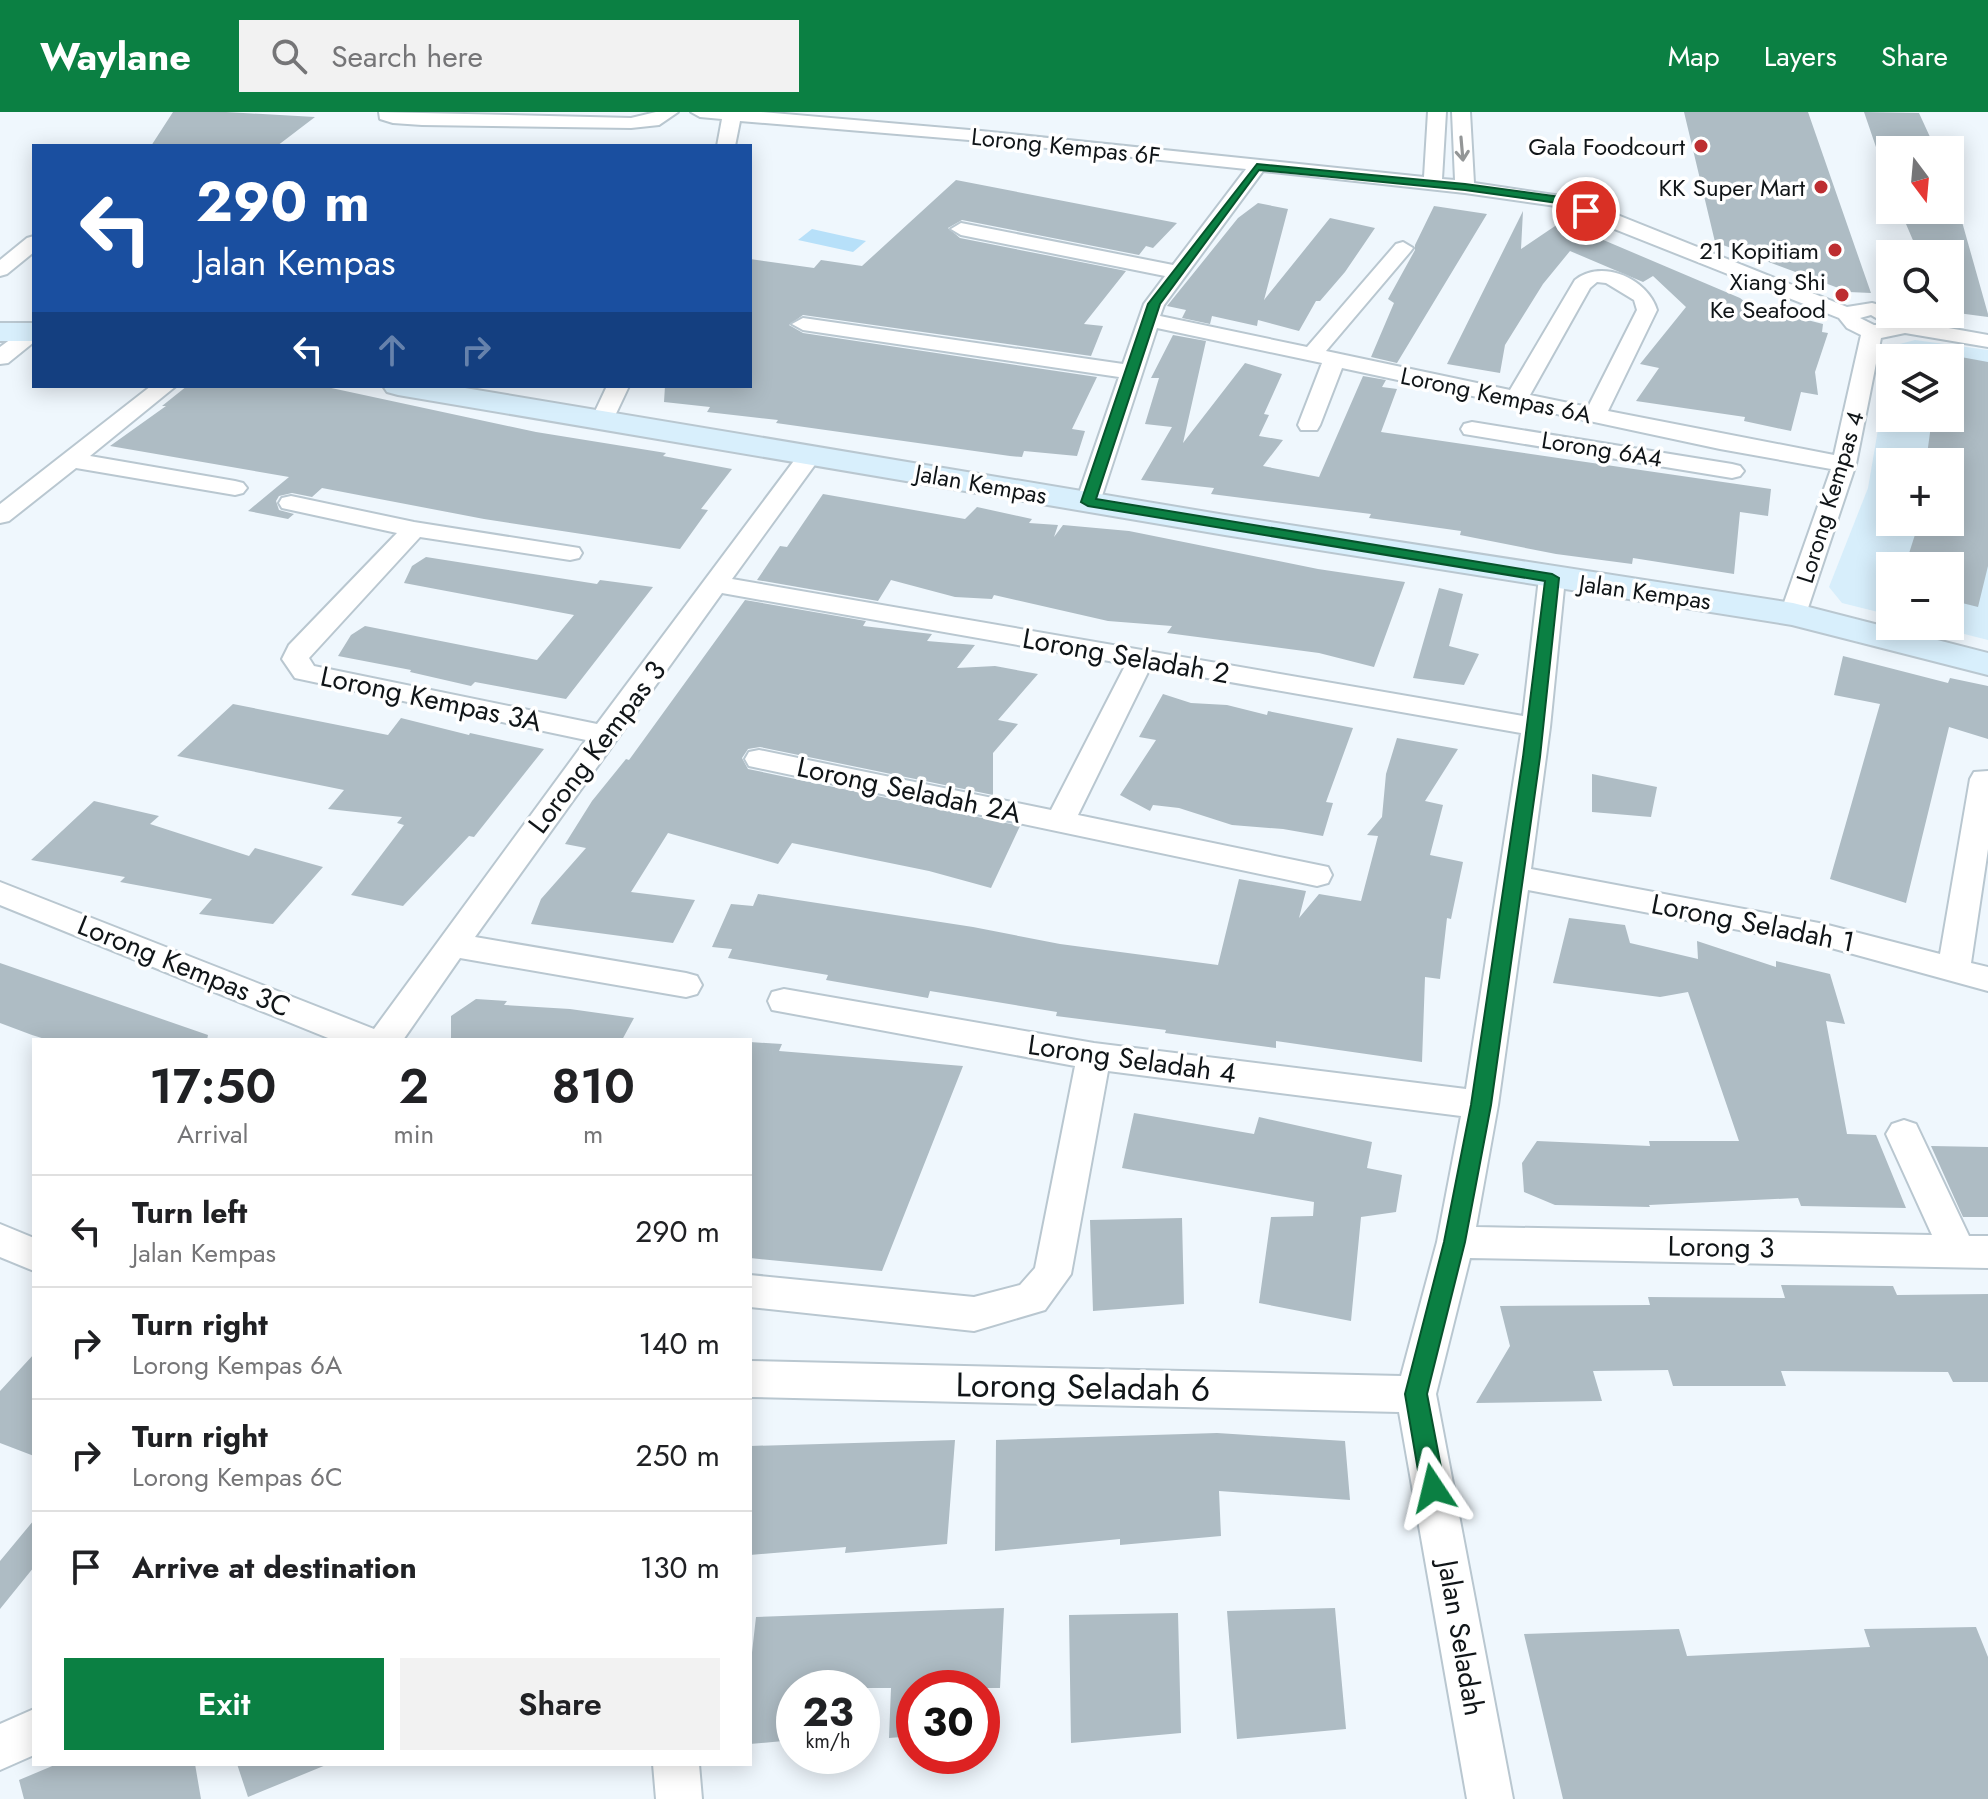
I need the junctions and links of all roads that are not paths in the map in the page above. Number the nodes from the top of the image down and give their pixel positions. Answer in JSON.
{"nodes":[{"id":1,"x":388,"y":112,"type":"edge"},
{"id":2,"x":669,"y":112,"type":"edge"},
{"id":3,"x":700,"y":112,"type":"edge"},
{"id":4,"x":1437,"y":112,"type":"edge"},
{"id":5,"x":1461,"y":112,"type":"edge"},
{"id":6,"x":732,"y":114,"type":"junction"},
{"id":7,"x":726,"y":144,"type":"edge"},
{"id":8,"x":1257,"y":167,"type":"junction"},
{"id":9,"x":1319,"y":172,"type":"junction"},
{"id":10,"x":1433,"y":183,"type":"junction"},
{"id":11,"x":1465,"y":187,"type":"junction"},
{"id":12,"x":1586,"y":211,"type":"junction"},
{"id":13,"x":961,"y":229,"type":"dead end"},
{"id":14,"x":32,"y":244,"type":"edge"},
{"id":15,"x":1403,"y":248,"type":"dead end"},
{"id":16,"x":0,"y":270,"type":"edge"},
{"id":17,"x":1175,"y":272,"type":"junction"},
{"id":18,"x":1876,"y":311,"type":"edge"},
{"id":19,"x":1849,"y":315,"type":"junction"},
{"id":20,"x":1149,"y":320,"type":"junction"},
{"id":21,"x":803,"y":324,"type":"dead end"},
{"id":22,"x":1896,"y":328,"type":"edge"},
{"id":23,"x":1912,"y":328,"type":"edge"},
{"id":24,"x":1872,"y":331,"type":"junction"},
{"id":25,"x":0,"y":332,"type":"edge"},
{"id":26,"x":32,"y":332,"type":"edge"},
{"id":27,"x":32,"y":334,"type":"edge"},
{"id":28,"x":1988,"y":341,"type":"edge"},
{"id":29,"x":1311,"y":356,"type":"junction"},
{"id":30,"x":0,"y":358,"type":"edge"},
{"id":31,"x":1334,"y":360,"type":"junction"},
{"id":32,"x":1131,"y":372,"type":"junction"},
{"id":33,"x":162,"y":388,"type":"edge"},
{"id":34,"x":410,"y":388,"type":"edge"},
{"id":35,"x":617,"y":388,"type":"edge"},
{"id":36,"x":1516,"y":399,"type":"junction"},
{"id":37,"x":1595,"y":415,"type":"junction"},
{"id":38,"x":602,"y":420,"type":"junction"},
{"id":39,"x":1620,"y":421,"type":"junction"},
{"id":40,"x":1309,"y":425,"type":"dead end"},
{"id":41,"x":1472,"y":429,"type":"dead end"},
{"id":42,"x":1610,"y":450,"type":"junction"},
{"id":43,"x":810,"y":455,"type":"junction"},
{"id":44,"x":71,"y":460,"type":"junction"},
{"id":45,"x":1844,"y":464,"type":"junction"},
{"id":46,"x":1732,"y":471,"type":"dead end"},
{"id":47,"x":235,"y":488,"type":"dead end"},
{"id":48,"x":28,"y":491,"type":"junction"},
{"id":49,"x":0,"y":492,"type":"edge"},
{"id":50,"x":1088,"y":502,"type":"junction"},
{"id":51,"x":291,"y":503,"type":"dead end"},
{"id":52,"x":0,"y":516,"type":"edge"},
{"id":53,"x":414,"y":529,"type":"junction"},
{"id":54,"x":570,"y":553,"type":"dead end"},
{"id":55,"x":1552,"y":578,"type":"junction"},
{"id":56,"x":717,"y":584,"type":"junction"},
{"id":57,"x":1793,"y":614,"type":"junction"},
{"id":58,"x":1142,"y":658,"type":"junction"},
{"id":59,"x":1988,"y":664,"type":"edge"},
{"id":60,"x":1536,"y":727,"type":"junction"},
{"id":61,"x":606,"y":735,"type":"junction"},
{"id":62,"x":759,"y":759,"type":"dead end"},
{"id":63,"x":1984,"y":779,"type":"dead end"},
{"id":64,"x":1060,"y":822,"type":"junction"},
{"id":65,"x":1317,"y":875,"type":"dead end"},
{"id":66,"x":1515,"y":877,"type":"junction"},
{"id":67,"x":0,"y":893,"type":"edge"},
{"id":68,"x":451,"y":945,"type":"junction"},
{"id":69,"x":1954,"y":969,"type":"junction"},
{"id":70,"x":1988,"y":979,"type":"edge"},
{"id":71,"x":686,"y":985,"type":"dead end"},
{"id":72,"x":784,"y":1001,"type":"dead end"},
{"id":73,"x":362,"y":1038,"type":"edge"},
{"id":74,"x":386,"y":1038,"type":"edge"},
{"id":75,"x":1094,"y":1056,"type":"junction"},
{"id":76,"x":1481,"y":1105,"type":"junction"},
{"id":77,"x":1904,"y":1134,"type":"dead end"},
{"id":78,"x":0,"y":1240,"type":"edge"},
{"id":79,"x":1455,"y":1242,"type":"junction"},
{"id":80,"x":1973,"y":1252,"type":"edge"},
{"id":81,"x":32,"y":1254,"type":"edge"},
{"id":82,"x":752,"y":1291,"type":"edge"},
{"id":83,"x":752,"y":1379,"type":"edge"},
{"id":84,"x":1416,"y":1394,"type":"junction"},
{"id":85,"x":32,"y":1733,"type":"edge"},
{"id":86,"x":0,"y":1747,"type":"edge"},
{"id":87,"x":676,"y":1766,"type":"edge"},
{"id":88,"x":679,"y":1799,"type":"edge"},
{"id":89,"x":1490,"y":1799,"type":"edge"}],
"edges":[{"from":1,"to":2,"type":"street"},
{"from":3,"to":6,"type":"street","name":"Lorong Kempas 6F"},
{"from":4,"to":10,"type":"street"},
{"from":5,"to":11,"type":"street","one_way":true},
{"from":6,"to":7,"type":"street"},
{"from":6,"to":8,"type":"street","name":"Lorong Kempas 6F"},
{"from":8,"to":9,"type":"street","name":"Lorong Kempas 6F"},
{"from":8,"to":17,"type":"street"},
{"from":9,"to":10,"type":"street"},
{"from":9,"to":12,"type":"street"},
{"from":10,"to":11,"type":"street"},
{"from":11,"to":12,"type":"street"},
{"from":12,"to":19,"type":"street"},
{"from":13,"to":17,"type":"street"},
{"from":14,"to":16,"type":"street"},
{"from":15,"to":29,"type":"street"},
{"from":17,"to":20,"type":"street"},
{"from":18,"to":19,"type":"street"},
{"from":19,"to":24,"type":"street"},
{"from":20,"to":29,"type":"street","name":"Lorong Kempas 6A"},
{"from":20,"to":32,"type":"street"},
{"from":21,"to":32,"type":"street"},
{"from":22,"to":24,"type":"street"},
{"from":23,"to":28,"type":"street"},
{"from":24,"to":45,"type":"street","name":"Lorong Kempas 4"},
{"from":25,"to":26,"type":"street"},
{"from":27,"to":30,"type":"street"},
{"from":29,"to":31,"type":"street","name":"Lorong Kempas 6A"},
{"from":31,"to":36,"type":"street","name":"Lorong Kempas 6A"},
{"from":31,"to":40,"type":"street"},
{"from":32,"to":50,"type":"street"},
{"from":33,"to":44,"type":"street"},
{"from":34,"to":38,"type":"street","name":"Jalan Kempas"},
{"from":35,"to":38,"type":"street"},
{"from":36,"to":37,"type":"street","name":"Lorong Kempas 6A"},
{"from":36,"to":37,"type":"street"},
{"from":37,"to":39,"type":"street","name":"Lorong Kempas 6A"},
{"from":38,"to":43,"type":"street","name":"Jalan Kempas"},
{"from":39,"to":42,"type":"street"},
{"from":39,"to":45,"type":"street","name":"Lorong Kempas 6A"},
{"from":41,"to":42,"type":"street","name":"Lorong 6A4"},
{"from":42,"to":46,"type":"street","name":"Lorong 6A4"},
{"from":43,"to":50,"type":"street","name":"Jalan Kempas"},
{"from":43,"to":56,"type":"street","name":"Lorong Kempas 3"},
{"from":44,"to":47,"type":"street"},
{"from":44,"to":48,"type":"street"},
{"from":45,"to":57,"type":"street","name":"Lorong Kempas 4"},
{"from":48,"to":49,"type":"street"},
{"from":48,"to":52,"type":"street"},
{"from":50,"to":55,"type":"street","name":"Jalan Kempas"},
{"from":51,"to":53,"type":"street"},
{"from":53,"to":54,"type":"street"},
{"from":53,"to":61,"type":"street","name":"Lorong Kempas 3A"},
{"from":55,"to":57,"type":"street","name":"Jalan Kempas"},
{"from":55,"to":60,"type":"street","name":"Jalan Seladah"},
{"from":56,"to":58,"type":"street","name":"Lorong Seladah 2"},
{"from":56,"to":61,"type":"street","name":"Lorong Kempas 3"},
{"from":57,"to":59,"type":"street","name":"Jalan Kempas"},
{"from":58,"to":60,"type":"street","name":"Lorong Seladah 2"},
{"from":58,"to":64,"type":"street","name":"Lorong Seladah 2A"},
{"from":60,"to":66,"type":"street","name":"Jalan Seladah"},
{"from":61,"to":68,"type":"street","name":"Lorong Kempas 3"},
{"from":62,"to":64,"type":"street","name":"Lorong Seladah 2A"},
{"from":63,"to":69,"type":"street"},
{"from":64,"to":65,"type":"street","name":"Lorong Seladah 2A"},
{"from":66,"to":69,"type":"street","name":"Lorong Seladah 1"},
{"from":66,"to":76,"type":"street","name":"Jalan Seladah"},
{"from":67,"to":73,"type":"street","name":"Lorong Kempas 3C"},
{"from":68,"to":71,"type":"street"},
{"from":68,"to":74,"type":"street","name":"Lorong Kempas 3"},
{"from":69,"to":70,"type":"street","name":"Lorong Seladah 1"},
{"from":72,"to":75,"type":"street","name":"Lorong Seladah 4"},
{"from":75,"to":76,"type":"street","name":"Lorong Seladah 4"},
{"from":75,"to":82,"type":"street"},
{"from":76,"to":79,"type":"street","name":"Jalan Seladah"},
{"from":77,"to":80,"type":"street"},
{"from":78,"to":81,"type":"street"},
{"from":79,"to":80,"type":"street","name":"Lorong 3"},
{"from":79,"to":84,"type":"street","name":"Jalan Seladah"},
{"from":83,"to":84,"type":"street","name":"Lorong Seladah 6"},
{"from":84,"to":89,"type":"street","name":"Jalan Seladah"},
{"from":85,"to":86,"type":"street"},
{"from":87,"to":88,"type":"street"}]}
